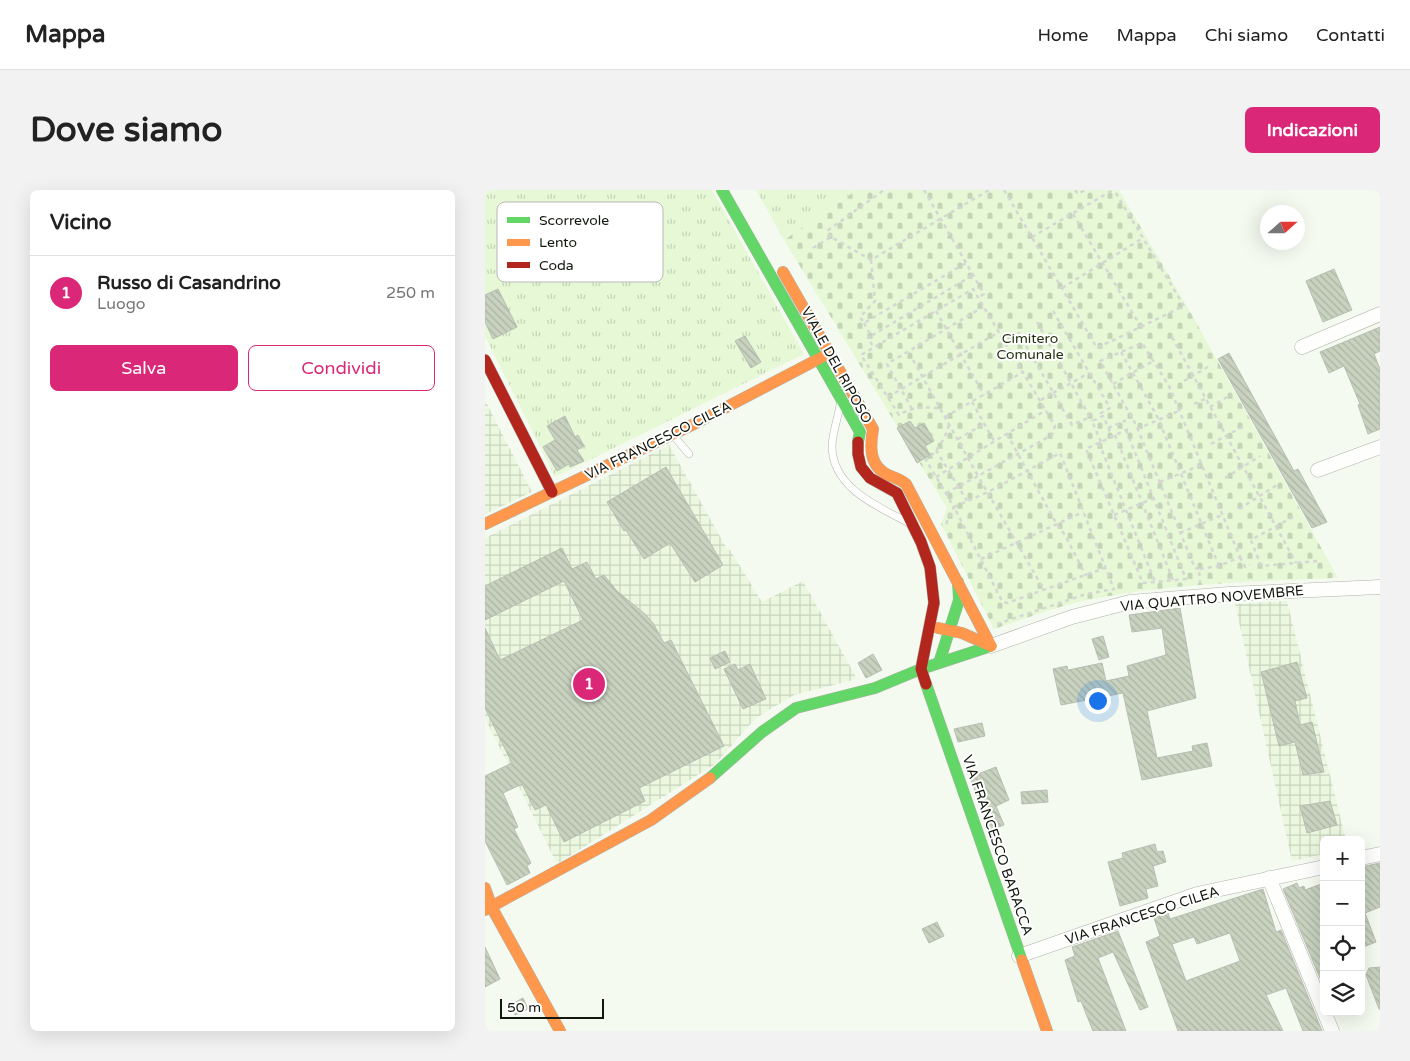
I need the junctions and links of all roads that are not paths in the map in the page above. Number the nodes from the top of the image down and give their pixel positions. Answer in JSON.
{"nodes":[{"id":1,"x":721,"y":190,"type":"edge"},
{"id":2,"x":735,"y":190,"type":"edge"},
{"id":3,"x":1380,"y":314,"type":"edge"},
{"id":4,"x":1302,"y":347,"type":"dead end"},
{"id":5,"x":830,"y":353,"type":"junction"},
{"id":6,"x":485,"y":360,"type":"edge"},
{"id":7,"x":817,"y":360,"type":"junction"},
{"id":8,"x":841,"y":400,"type":"junction"},
{"id":9,"x":673,"y":434,"type":"junction"},
{"id":10,"x":1380,"y":447,"type":"edge"},
{"id":11,"x":689,"y":454,"type":"dead end"},
{"id":12,"x":1317,"y":470,"type":"dead end"},
{"id":13,"x":552,"y":492,"type":"junction"},
{"id":14,"x":485,"y":524,"type":"edge"},
{"id":15,"x":913,"y":526,"type":"junction"},
{"id":16,"x":957,"y":578,"type":"junction"},
{"id":17,"x":1380,"y":587,"type":"edge"},
{"id":18,"x":933,"y":604,"type":"junction"},
{"id":19,"x":955,"y":613,"type":"junction"},
{"id":20,"x":929,"y":629,"type":"junction"},
{"id":21,"x":950,"y":630,"type":"junction"},
{"id":22,"x":991,"y":646,"type":"junction"},
{"id":23,"x":939,"y":663,"type":"junction"},
{"id":24,"x":921,"y":669,"type":"junction"},
{"id":25,"x":1380,"y":854,"type":"edge"},
{"id":26,"x":1365,"y":857,"type":"edge"},
{"id":27,"x":1320,"y":868,"type":"edge"},
{"id":28,"x":1269,"y":878,"type":"junction"},
{"id":29,"x":485,"y":888,"type":"edge"},
{"id":30,"x":488,"y":909,"type":"edge"},
{"id":31,"x":1019,"y":956,"type":"junction"},
{"id":32,"x":560,"y":1031,"type":"edge"},
{"id":33,"x":1047,"y":1031,"type":"edge"},
{"id":34,"x":1332,"y":1031,"type":"edge"}],
"edges":[{"from":1,"to":7,"type":"street","name":"VIALE DEL RIPOSO"},
{"from":2,"to":5,"type":"street","name":"VIALE DEL RIPOSO"},
{"from":3,"to":4,"type":"street"},
{"from":5,"to":7,"type":"street","name":"VIA FRANCESCO CILEA"},
{"from":5,"to":16,"type":"street","name":"VIALE DEL RIPOSO"},
{"from":6,"to":13,"type":"street"},
{"from":7,"to":8,"type":"street","name":"VIALE DEL RIPOSO"},
{"from":7,"to":9,"type":"street","name":"VIA FRANCESCO CILEA"},
{"from":8,"to":15,"type":"street","name":"VIALE DEL RIPOSO"},
{"from":8,"to":15,"type":"lane"},
{"from":9,"to":11,"type":"lane"},
{"from":9,"to":13,"type":"street","name":"VIA FRANCESCO CILEA"},
{"from":10,"to":12,"type":"street"},
{"from":13,"to":14,"type":"street","name":"VIA FRANCESCO CILEA"},
{"from":15,"to":18,"type":"street","name":"VIALE DEL RIPOSO"},
{"from":16,"to":19,"type":"street","name":"VIALE DEL RIPOSO"},
{"from":16,"to":22,"type":"street","name":"VIALE DEL RIPOSO"},
{"from":17,"to":22,"type":"street","name":"VIA QUATTRO NOVEMBRE"},
{"from":18,"to":19,"type":"street"},
{"from":18,"to":20,"type":"street","name":"VIALE DEL RIPOSO"},
{"from":19,"to":21,"type":"street","name":"VIALE DEL RIPOSO"},
{"from":20,"to":21,"type":"street"},
{"from":20,"to":24,"type":"street","name":"VIALE DEL RIPOSO"},
{"from":21,"to":22,"type":"street"},
{"from":21,"to":23,"type":"street","name":"VIALE DEL RIPOSO"},
{"from":22,"to":23,"type":"street"},
{"from":23,"to":24,"type":"street"},
{"from":24,"to":30,"type":"street"},
{"from":24,"to":31,"type":"street","name":"VIA FRANCESCO BARACCA"},
{"from":25,"to":26,"type":"street"},
{"from":27,"to":28,"type":"street","name":"VIA FRANCESCO CILEA"},
{"from":28,"to":31,"type":"street","name":"VIA FRANCESCO CILEA"},
{"from":28,"to":34,"type":"street"},
{"from":29,"to":30,"type":"street"},
{"from":30,"to":32,"type":"street"},
{"from":31,"to":33,"type":"street","name":"VIA FRANCESCO BARACCA"}]}
